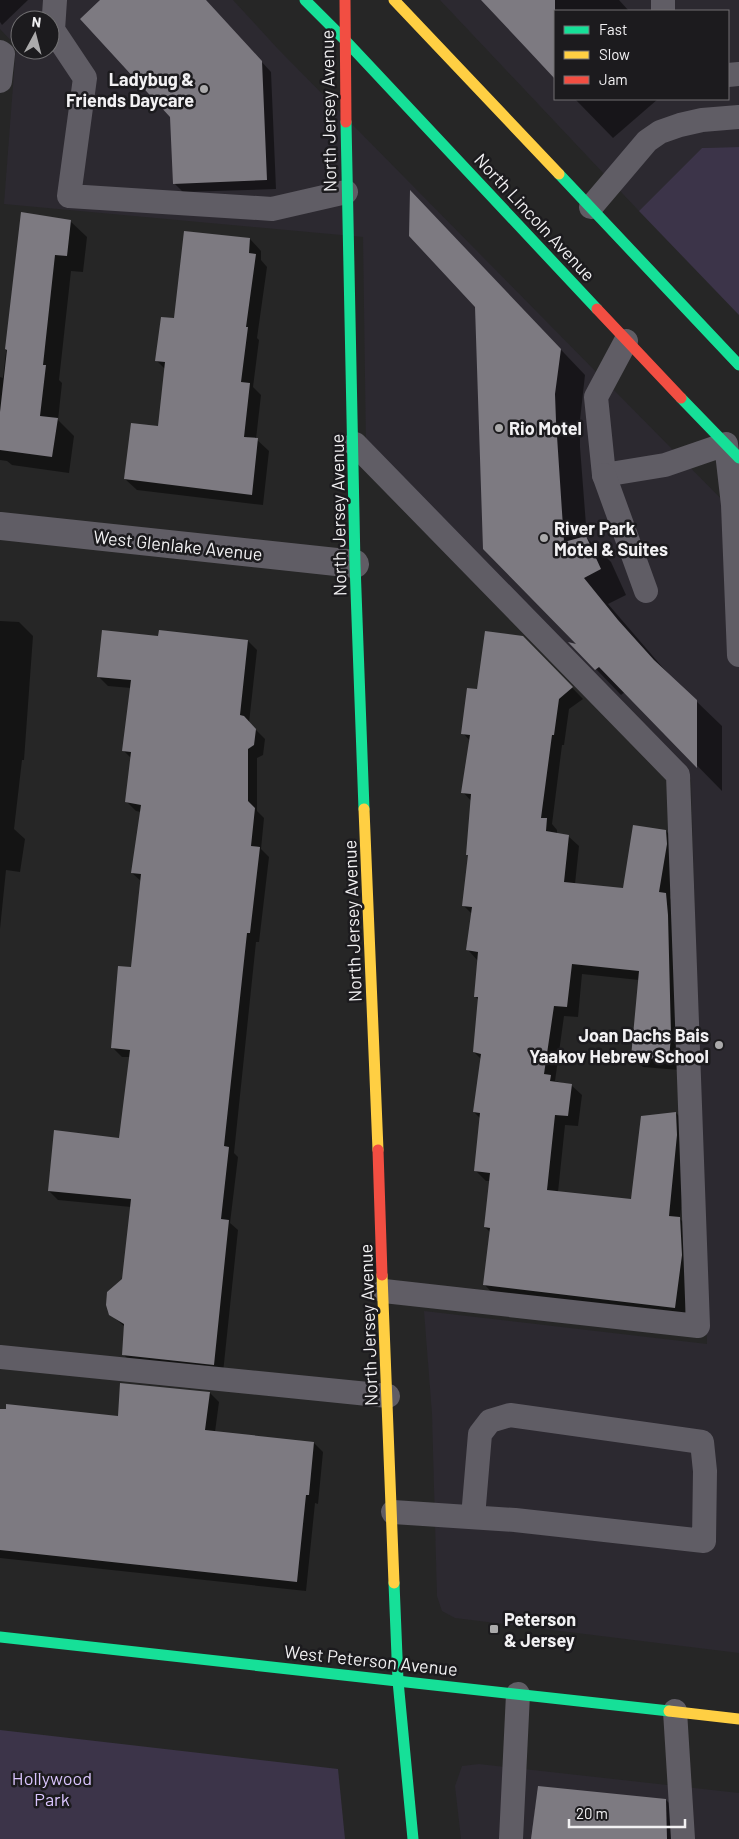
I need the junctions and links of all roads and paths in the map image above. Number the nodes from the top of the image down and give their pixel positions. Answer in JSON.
{"nodes":[{"id":1,"x":55,"y":0,"type":"edge"},
{"id":2,"x":305,"y":0,"type":"edge"},
{"id":3,"x":345,"y":0,"type":"edge"},
{"id":4,"x":394,"y":0,"type":"edge"},
{"id":5,"x":344,"y":39,"type":"junction"},
{"id":6,"x":0,"y":52,"type":"edge"},
{"id":7,"x":0,"y":81,"type":"edge"},
{"id":8,"x":739,"y":117,"type":"edge"},
{"id":9,"x":346,"y":192,"type":"junction"},
{"id":10,"x":590,"y":207,"type":"junction"},
{"id":11,"x":626,"y":341,"type":"junction"},
{"id":12,"x":739,"y":365,"type":"edge"},
{"id":13,"x":355,"y":444,"type":"junction"},
{"id":14,"x":733,"y":451,"type":"edge"},
{"id":15,"x":604,"y":476,"type":"junction"},
{"id":16,"x":0,"y":526,"type":"edge"},
{"id":17,"x":356,"y":564,"type":"junction"},
{"id":18,"x":646,"y":591,"type":"dead end"},
{"id":19,"x":739,"y":656,"type":"edge"},
{"id":20,"x":384,"y":1292,"type":"junction"},
{"id":21,"x":0,"y":1357,"type":"edge"},
{"id":22,"x":388,"y":1396,"type":"junction"},
{"id":23,"x":392,"y":1512,"type":"junction"},
{"id":24,"x":473,"y":1517,"type":"junction"},
{"id":25,"x":0,"y":1637,"type":"edge"},
{"id":26,"x":398,"y":1681,"type":"junction"},
{"id":27,"x":518,"y":1694,"type":"junction"},
{"id":28,"x":674,"y":1711,"type":"junction"},
{"id":29,"x":739,"y":1719,"type":"edge"},
{"id":30,"x":413,"y":1839,"type":"edge"},
{"id":31,"x":511,"y":1839,"type":"edge"},
{"id":32,"x":683,"y":1839,"type":"edge"}],
"edges":[{"from":1,"to":9,"type":"lane"},
{"from":2,"to":5,"type":"main road","name":"North Lincoln Avenue"},
{"from":3,"to":5,"type":"main road","name":"North Jersey Avenue"},
{"from":4,"to":10,"type":"main road"},
{"from":5,"to":9,"type":"main road","name":"North Jersey Avenue"},
{"from":5,"to":11,"type":"main road","name":"North Lincoln Avenue"},
{"from":6,"to":7,"type":"lane"},
{"from":8,"to":10,"type":"lane"},
{"from":9,"to":13,"type":"main road","name":"North Jersey Avenue"},
{"from":10,"to":12,"type":"main road"},
{"from":11,"to":14,"type":"main road","name":"North Lincoln Avenue"},
{"from":11,"to":15,"type":"lane"},
{"from":13,"to":17,"type":"main road","name":"North Jersey Avenue"},
{"from":13,"to":20,"type":"lane"},
{"from":14,"to":15,"type":"lane"},
{"from":14,"to":19,"type":"lane"},
{"from":15,"to":18,"type":"lane"},
{"from":16,"to":17,"type":"street","name":"West Glenlake Avenue"},
{"from":17,"to":20,"type":"main road","name":"North Jersey Avenue"},
{"from":20,"to":22,"type":"main road","name":"North Jersey Avenue"},
{"from":21,"to":22,"type":"lane"},
{"from":22,"to":23,"type":"main road","name":"North Jersey Avenue"},
{"from":23,"to":24,"type":"lane"},
{"from":23,"to":26,"type":"main road","name":"North Jersey Avenue"},
{"from":24,"to":24,"type":"lane"},
{"from":25,"to":26,"type":"main road","name":"West Peterson Avenue"},
{"from":26,"to":27,"type":"main road","name":"West Peterson Avenue"},
{"from":26,"to":30,"type":"main road","name":"North Jersey Avenue"},
{"from":27,"to":28,"type":"main road","name":"West Peterson Avenue"},
{"from":27,"to":31,"type":"lane"},
{"from":28,"to":29,"type":"main road","name":"West Peterson Avenue"},
{"from":28,"to":32,"type":"lane"}]}
